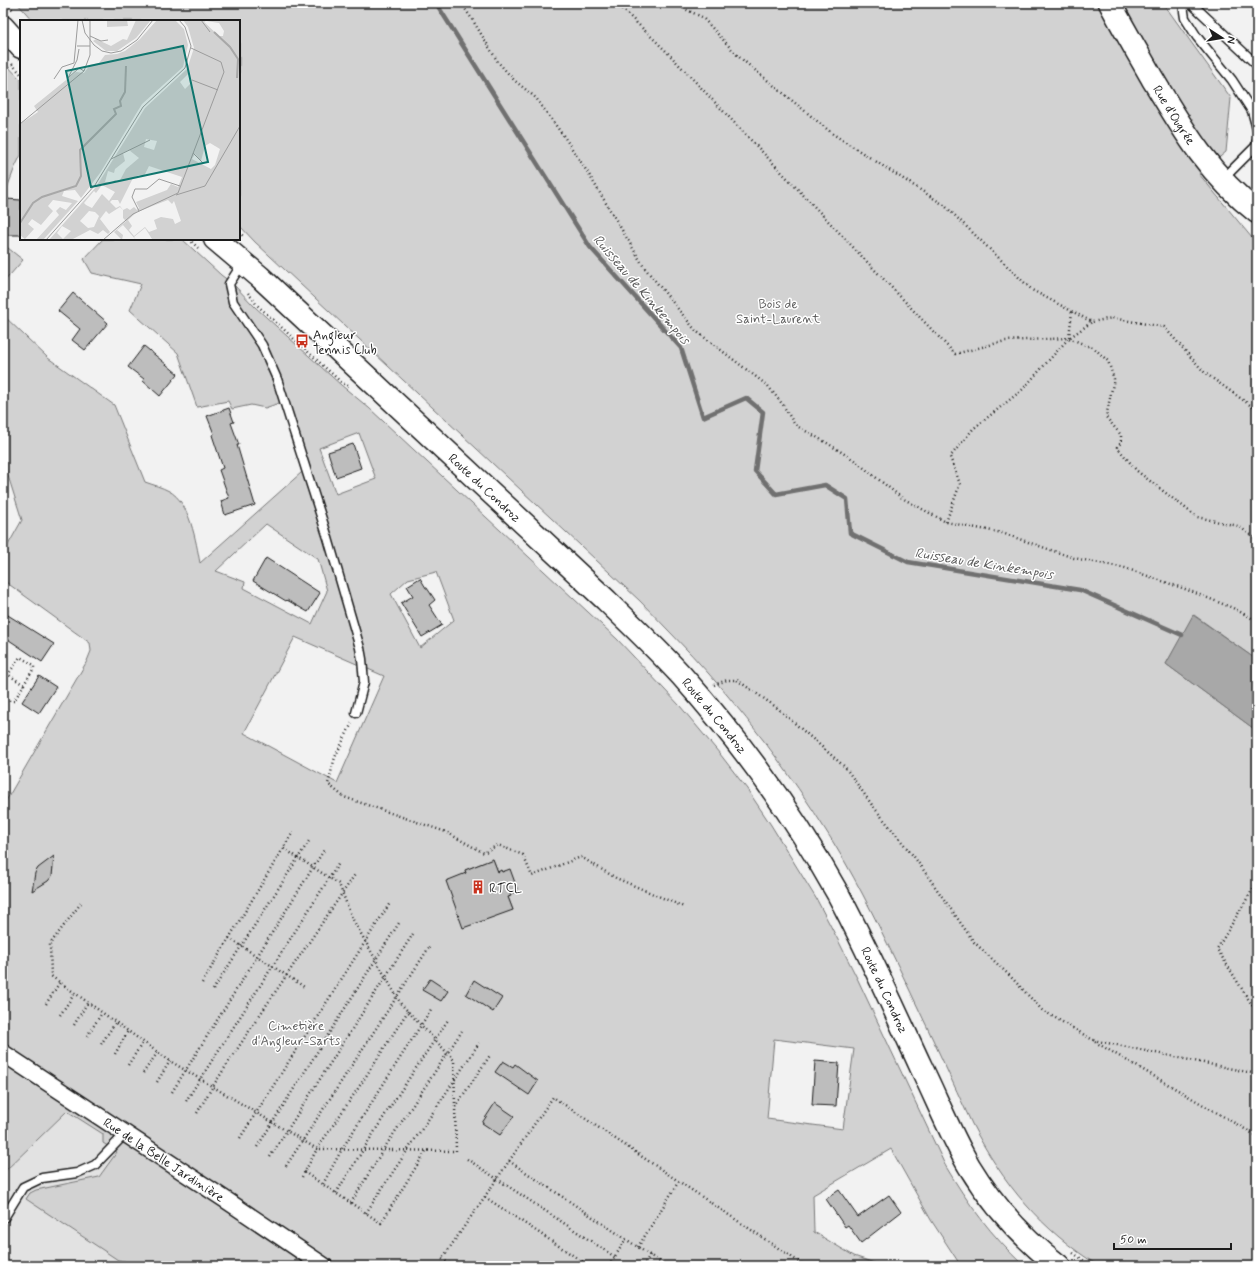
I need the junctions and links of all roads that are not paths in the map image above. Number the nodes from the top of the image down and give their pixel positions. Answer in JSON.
{"nodes":[{"id":1,"x":1110,"y":3,"type":"edge"},
{"id":2,"x":3,"y":27,"type":"edge"},
{"id":3,"x":20,"y":46,"type":"edge"},
{"id":4,"x":1257,"y":65,"type":"edge"},
{"id":5,"x":1257,"y":129,"type":"edge"},
{"id":6,"x":1257,"y":141,"type":"edge"},
{"id":7,"x":1222,"y":180,"type":"junction"},
{"id":8,"x":1257,"y":212,"type":"edge"},
{"id":9,"x":216,"y":240,"type":"edge"},
{"id":10,"x":243,"y":264,"type":"junction"},
{"id":11,"x":356,"y":713,"type":"road end"},
{"id":12,"x":3,"y":1053,"type":"edge"},
{"id":13,"x":125,"y":1134,"type":"junction"},
{"id":14,"x":4,"y":1218,"type":"edge"},
{"id":15,"x":1064,"y":1258,"type":"edge"},
{"id":16,"x":324,"y":1266,"type":"edge"}],
"edges":[{"from":1,"to":7,"type":"main road","name":"Rue d'Ougrée"},
{"from":2,"to":3,"type":"main road"},
{"from":4,"to":5,"type":"lane"},
{"from":6,"to":7,"type":"lane"},
{"from":7,"to":8,"type":"main road","name":"Rue d'Ougrée"},
{"from":9,"to":10,"type":"main road","name":"Route du Condroz"},
{"from":10,"to":11,"type":"lane"},
{"from":10,"to":15,"type":"main road","name":"Route du Condroz"},
{"from":12,"to":13,"type":"street","name":"Rue de la Belle Jardinière"},
{"from":13,"to":14,"type":"lane"},
{"from":13,"to":16,"type":"street","name":"Rue de la Belle Jardinière"}]}
